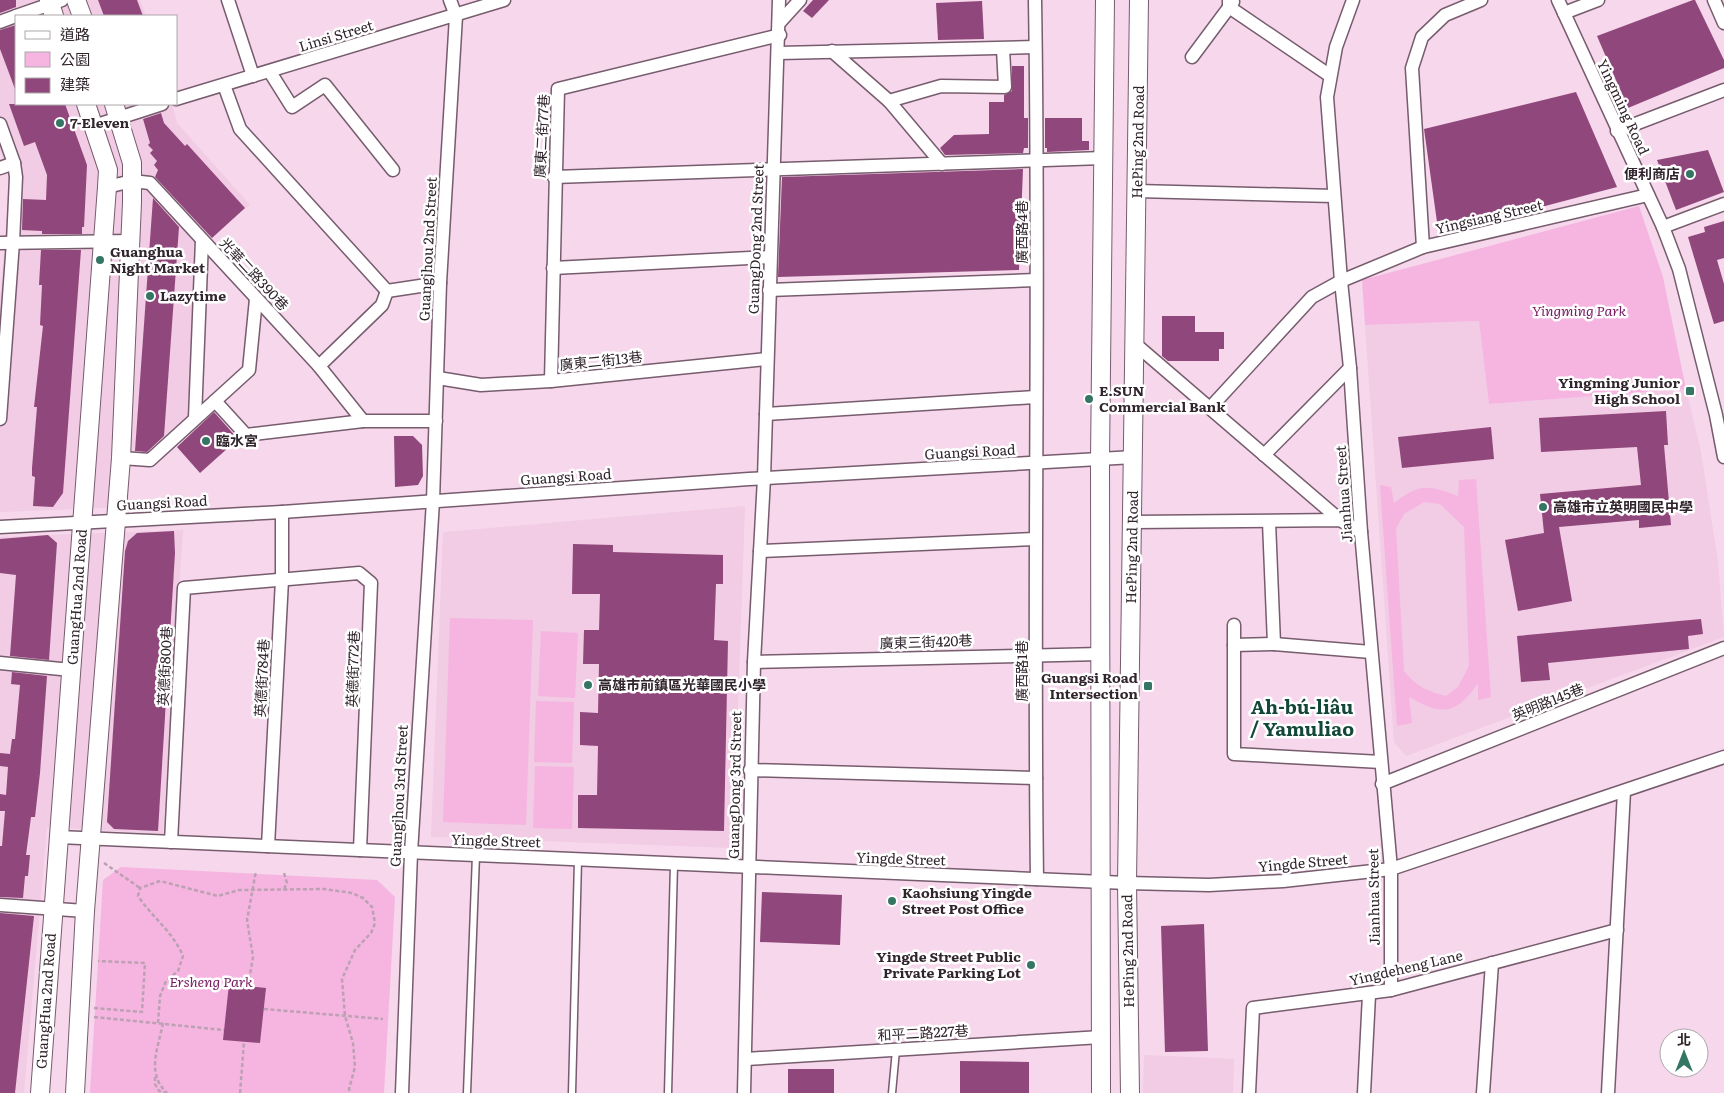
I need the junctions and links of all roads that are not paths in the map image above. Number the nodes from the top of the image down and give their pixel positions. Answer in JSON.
{"nodes":[{"id":1,"x":76,"y":0,"type":"edge"},
{"id":2,"x":228,"y":0,"type":"edge"},
{"id":3,"x":450,"y":0,"type":"edge"},
{"id":4,"x":504,"y":0,"type":"edge"},
{"id":5,"x":780,"y":0,"type":"edge"},
{"id":6,"x":800,"y":0,"type":"edge"},
{"id":7,"x":1034,"y":0,"type":"edge"},
{"id":8,"x":1105,"y":0,"type":"edge"},
{"id":9,"x":1140,"y":0,"type":"edge"},
{"id":10,"x":1353,"y":0,"type":"edge"},
{"id":11,"x":1481,"y":0,"type":"edge"},
{"id":12,"x":1558,"y":0,"type":"edge"},
{"id":13,"x":1598,"y":0,"type":"edge"},
{"id":14,"x":1714,"y":0,"type":"edge"},
{"id":15,"x":1231,"y":2,"type":"edge"},
{"id":16,"x":54,"y":5,"type":"edge"},
{"id":17,"x":1564,"y":13,"type":"junction"},
{"id":18,"x":19,"y":15,"type":"edge"},
{"id":19,"x":82,"y":15,"type":"edge"},
{"id":20,"x":15,"y":16,"type":"edge"},
{"id":21,"x":456,"y":16,"type":"junction"},
{"id":22,"x":0,"y":22,"type":"edge"},
{"id":23,"x":1724,"y":23,"type":"edge"},
{"id":24,"x":780,"y":28,"type":"junction"},
{"id":25,"x":1035,"y":47,"type":"junction"},
{"id":26,"x":1003,"y":48,"type":"junction"},
{"id":27,"x":832,"y":51,"type":"junction"},
{"id":28,"x":779,"y":53,"type":"junction"},
{"id":29,"x":1192,"y":57,"type":"dead end"},
{"id":30,"x":270,"y":72,"type":"junction"},
{"id":31,"x":1329,"y":75,"type":"junction"},
{"id":32,"x":253,"y":76,"type":"junction"},
{"id":33,"x":224,"y":85,"type":"junction"},
{"id":34,"x":1724,"y":90,"type":"edge"},
{"id":35,"x":178,"y":99,"type":"edge"},
{"id":36,"x":889,"y":101,"type":"junction"},
{"id":37,"x":86,"y":105,"type":"edge"},
{"id":38,"x":154,"y":105,"type":"edge"},
{"id":39,"x":116,"y":110,"type":"edge"},
{"id":40,"x":0,"y":124,"type":"edge"},
{"id":41,"x":94,"y":126,"type":"junction"},
{"id":42,"x":1617,"y":131,"type":"junction"},
{"id":43,"x":1103,"y":158,"type":"junction"},
{"id":44,"x":1037,"y":160,"type":"junction"},
{"id":45,"x":14,"y":163,"type":"junction"},
{"id":46,"x":942,"y":164,"type":"junction"},
{"id":47,"x":0,"y":168,"type":"edge"},
{"id":48,"x":774,"y":168,"type":"junction"},
{"id":49,"x":393,"y":170,"type":"dead end"},
{"id":50,"x":554,"y":177,"type":"junction"},
{"id":51,"x":132,"y":181,"type":"junction"},
{"id":52,"x":108,"y":187,"type":"junction"},
{"id":53,"x":1137,"y":191,"type":"junction"},
{"id":54,"x":1648,"y":195,"type":"junction"},
{"id":55,"x":1334,"y":196,"type":"junction"},
{"id":56,"x":1724,"y":204,"type":"edge"},
{"id":57,"x":1663,"y":227,"type":"junction"},
{"id":58,"x":105,"y":240,"type":"junction"},
{"id":59,"x":202,"y":240,"type":"junction"},
{"id":60,"x":130,"y":241,"type":"junction"},
{"id":61,"x":13,"y":242,"type":"junction"},
{"id":62,"x":0,"y":243,"type":"edge"},
{"id":63,"x":1423,"y":247,"type":"junction"},
{"id":64,"x":770,"y":257,"type":"junction"},
{"id":65,"x":553,"y":268,"type":"junction"},
{"id":66,"x":1036,"y":280,"type":"junction"},
{"id":67,"x":1341,"y":281,"type":"junction"},
{"id":68,"x":440,"y":284,"type":"junction"},
{"id":69,"x":388,"y":290,"type":"junction"},
{"id":70,"x":769,"y":290,"type":"junction"},
{"id":71,"x":256,"y":299,"type":"junction"},
{"id":72,"x":4,"y":320,"type":"edge"},
{"id":73,"x":1134,"y":343,"type":"junction"},
{"id":74,"x":767,"y":359,"type":"junction"},
{"id":75,"x":319,"y":366,"type":"junction"},
{"id":76,"x":1350,"y":368,"type":"junction"},
{"id":77,"x":438,"y":378,"type":"junction"},
{"id":78,"x":551,"y":381,"type":"junction"},
{"id":79,"x":2,"y":389,"type":"edge"},
{"id":80,"x":1035,"y":398,"type":"junction"},
{"id":81,"x":215,"y":401,"type":"junction"},
{"id":82,"x":1210,"y":408,"type":"junction"},
{"id":83,"x":766,"y":414,"type":"junction"},
{"id":84,"x":195,"y":418,"type":"junction"},
{"id":85,"x":0,"y":419,"type":"edge"},
{"id":86,"x":363,"y":420,"type":"junction"},
{"id":87,"x":436,"y":421,"type":"junction"},
{"id":88,"x":1264,"y":455,"type":"junction"},
{"id":89,"x":1134,"y":457,"type":"junction"},
{"id":90,"x":1724,"y":457,"type":"edge"},
{"id":91,"x":121,"y":458,"type":"junction"},
{"id":92,"x":1100,"y":460,"type":"junction"},
{"id":93,"x":1035,"y":464,"type":"junction"},
{"id":94,"x":764,"y":478,"type":"junction"},
{"id":95,"x":433,"y":501,"type":"junction"},
{"id":96,"x":282,"y":512,"type":"junction"},
{"id":97,"x":116,"y":520,"type":"junction"},
{"id":98,"x":1340,"y":520,"type":"junction"},
{"id":99,"x":82,"y":522,"type":"junction"},
{"id":100,"x":1132,"y":522,"type":"junction"},
{"id":101,"x":1270,"y":522,"type":"junction"},
{"id":102,"x":0,"y":527,"type":"edge"},
{"id":103,"x":1361,"y":532,"type":"junction"},
{"id":104,"x":1035,"y":539,"type":"junction"},
{"id":105,"x":760,"y":551,"type":"junction"},
{"id":106,"x":282,"y":580,"type":"junction"},
{"id":107,"x":1234,"y":625,"type":"dead end"},
{"id":108,"x":1274,"y":644,"type":"junction"},
{"id":109,"x":1234,"y":645,"type":"junction"},
{"id":110,"x":1724,"y":648,"type":"edge"},
{"id":111,"x":1371,"y":652,"type":"junction"},
{"id":112,"x":1037,"y":654,"type":"junction"},
{"id":113,"x":1100,"y":654,"type":"junction"},
{"id":114,"x":754,"y":662,"type":"junction"},
{"id":115,"x":0,"y":663,"type":"edge"},
{"id":116,"x":71,"y":670,"type":"junction"},
{"id":117,"x":1724,"y":757,"type":"edge"},
{"id":118,"x":1380,"y":762,"type":"junction"},
{"id":119,"x":750,"y":770,"type":"junction"},
{"id":120,"x":1036,"y":778,"type":"junction"},
{"id":121,"x":1382,"y":784,"type":"junction"},
{"id":122,"x":1624,"y":791,"type":"junction"},
{"id":123,"x":58,"y":837,"type":"junction"},
{"id":124,"x":91,"y":839,"type":"junction"},
{"id":125,"x":171,"y":842,"type":"junction"},
{"id":126,"x":268,"y":846,"type":"junction"},
{"id":127,"x":360,"y":850,"type":"junction"},
{"id":128,"x":411,"y":853,"type":"junction"},
{"id":129,"x":476,"y":855,"type":"junction"},
{"id":130,"x":578,"y":860,"type":"junction"},
{"id":131,"x":674,"y":864,"type":"junction"},
{"id":132,"x":748,"y":867,"type":"junction"},
{"id":133,"x":1391,"y":869,"type":"junction"},
{"id":134,"x":1037,"y":879,"type":"junction"},
{"id":135,"x":1101,"y":882,"type":"junction"},
{"id":136,"x":1127,"y":883,"type":"junction"},
{"id":137,"x":0,"y":905,"type":"edge"},
{"id":138,"x":52,"y":909,"type":"junction"},
{"id":139,"x":85,"y":911,"type":"junction"},
{"id":140,"x":1617,"y":930,"type":"junction"},
{"id":141,"x":1492,"y":963,"type":"junction"},
{"id":142,"x":1391,"y":990,"type":"junction"},
{"id":143,"x":1369,"y":994,"type":"junction"},
{"id":144,"x":1101,"y":1037,"type":"junction"},
{"id":145,"x":896,"y":1050,"type":"junction"},
{"id":146,"x":746,"y":1059,"type":"junction"},
{"id":147,"x":40,"y":1093,"type":"edge"},
{"id":148,"x":75,"y":1093,"type":"edge"},
{"id":149,"x":402,"y":1093,"type":"edge"},
{"id":150,"x":467,"y":1093,"type":"edge"},
{"id":151,"x":572,"y":1093,"type":"edge"},
{"id":152,"x":668,"y":1093,"type":"edge"},
{"id":153,"x":744,"y":1093,"type":"edge"},
{"id":154,"x":892,"y":1093,"type":"edge"},
{"id":155,"x":1101,"y":1093,"type":"edge"},
{"id":156,"x":1130,"y":1093,"type":"edge"},
{"id":157,"x":1250,"y":1093,"type":"edge"},
{"id":158,"x":1364,"y":1093,"type":"edge"},
{"id":159,"x":1483,"y":1093,"type":"edge"},
{"id":160,"x":1608,"y":1093,"type":"edge"}],
"edges":[{"from":1,"to":19,"type":"street"},
{"from":2,"to":32,"type":"street"},
{"from":3,"to":21,"type":"street","name":"Guangjhou 2nd Street"},
{"from":4,"to":21,"type":"street","name":"Linsi Street"},
{"from":5,"to":24,"type":"street","name":"GuangDong 2nd Street"},
{"from":6,"to":24,"type":"street"},
{"from":7,"to":25,"type":"street","name":"廣西路4巷"},
{"from":8,"to":43,"type":"street","name":"HePing 2nd Road"},
{"from":9,"to":53,"type":"street","name":"HePing 2nd Road"},
{"from":10,"to":31,"type":"street","name":"Jianhua Street"},
{"from":11,"to":63,"type":"street"},
{"from":12,"to":17,"type":"street","name":"Yingming Road"},
{"from":13,"to":17,"type":"street"},
{"from":14,"to":23,"type":"street"},
{"from":15,"to":29,"type":"street"},
{"from":15,"to":31,"type":"street"},
{"from":16,"to":18,"type":"street"},
{"from":17,"to":42,"type":"street","name":"Yingming Road"},
{"from":20,"to":22,"type":"street"},
{"from":21,"to":30,"type":"street","name":"Linsi Street"},
{"from":21,"to":68,"type":"street","name":"Guangjhou 2nd Street"},
{"from":24,"to":28,"type":"street","name":"GuangDong 2nd Street"},
{"from":24,"to":50,"type":"street","name":"廣東二街77巷"},
{"from":25,"to":26,"type":"street"},
{"from":25,"to":44,"type":"street","name":"廣西路4巷"},
{"from":26,"to":27,"type":"street"},
{"from":26,"to":36,"type":"street"},
{"from":27,"to":28,"type":"street"},
{"from":27,"to":36,"type":"street"},
{"from":28,"to":48,"type":"street","name":"GuangDong 2nd Street"},
{"from":30,"to":32,"type":"street","name":"Linsi Street"},
{"from":30,"to":49,"type":"street"},
{"from":31,"to":55,"type":"street","name":"Jianhua Street"},
{"from":32,"to":33,"type":"street","name":"Linsi Street"},
{"from":33,"to":35,"type":"street","name":"Linsi Street"},
{"from":33,"to":69,"type":"street"},
{"from":34,"to":42,"type":"street"},
{"from":36,"to":46,"type":"street"},
{"from":37,"to":41,"type":"street","name":"GuangHua 2nd Road"},
{"from":38,"to":39,"type":"street"},
{"from":39,"to":41,"type":"street"},
{"from":39,"to":51,"type":"street"},
{"from":40,"to":45,"type":"street"},
{"from":41,"to":52,"type":"street","name":"GuangHua 2nd Road"},
{"from":42,"to":54,"type":"street","name":"Yingming Road"},
{"from":43,"to":44,"type":"street"},
{"from":43,"to":92,"type":"street","name":"HePing 2nd Road"},
{"from":44,"to":46,"type":"street"},
{"from":44,"to":66,"type":"street","name":"廣西路4巷"},
{"from":45,"to":47,"type":"street"},
{"from":45,"to":61,"type":"street"},
{"from":46,"to":48,"type":"street"},
{"from":48,"to":50,"type":"street"},
{"from":48,"to":64,"type":"street","name":"GuangDong 2nd Street"},
{"from":50,"to":65,"type":"street","name":"廣東二街77巷"},
{"from":51,"to":52,"type":"street"},
{"from":51,"to":59,"type":"street","name":"光華二路390巷"},
{"from":51,"to":60,"type":"street"},
{"from":52,"to":58,"type":"street","name":"GuangHua 2nd Road"},
{"from":53,"to":55,"type":"street"},
{"from":53,"to":73,"type":"street","name":"HePing 2nd Road"},
{"from":54,"to":57,"type":"street","name":"Yingming Road"},
{"from":54,"to":63,"type":"street","name":"Yingsiang Street"},
{"from":55,"to":67,"type":"street","name":"Jianhua Street"},
{"from":56,"to":57,"type":"street"},
{"from":57,"to":90,"type":"street","name":"Yingming Road"},
{"from":58,"to":60,"type":"street"},
{"from":58,"to":61,"type":"street"},
{"from":58,"to":99,"type":"street","name":"GuangHua 2nd Road"},
{"from":59,"to":71,"type":"street","name":"光華二路390巷"},
{"from":59,"to":84,"type":"street"},
{"from":60,"to":91,"type":"street"},
{"from":61,"to":62,"type":"street"},
{"from":61,"to":72,"type":"street"},
{"from":63,"to":67,"type":"street","name":"Yingsiang Street"},
{"from":64,"to":65,"type":"street"},
{"from":64,"to":70,"type":"street","name":"GuangDong 2nd Street"},
{"from":65,"to":78,"type":"street","name":"廣東二街77巷"},
{"from":66,"to":70,"type":"street"},
{"from":66,"to":80,"type":"street","name":"廣西路4巷"},
{"from":67,"to":76,"type":"street","name":"Jianhua Street"},
{"from":67,"to":82,"type":"street","name":"Yingsiang Street"},
{"from":68,"to":69,"type":"street"},
{"from":68,"to":77,"type":"street","name":"Guangjhou 2nd Street"},
{"from":69,"to":75,"type":"street"},
{"from":70,"to":74,"type":"street","name":"GuangDong 2nd Street"},
{"from":71,"to":75,"type":"street","name":"光華二路390巷"},
{"from":71,"to":81,"type":"street"},
{"from":72,"to":79,"type":"street"},
{"from":73,"to":82,"type":"street"},
{"from":73,"to":89,"type":"street","name":"HePing 2nd Road"},
{"from":74,"to":78,"type":"street","name":"廣東二街13巷"},
{"from":74,"to":83,"type":"street","name":"GuangDong 2nd Street"},
{"from":75,"to":86,"type":"street","name":"光華二路390巷"},
{"from":76,"to":88,"type":"street"},
{"from":76,"to":103,"type":"street","name":"Jianhua Street"},
{"from":77,"to":78,"type":"street","name":"廣東二街13巷"},
{"from":77,"to":87,"type":"street","name":"Guangjhou 2nd Street"},
{"from":79,"to":85,"type":"street"},
{"from":80,"to":83,"type":"street"},
{"from":80,"to":93,"type":"street","name":"廣西路4巷"},
{"from":81,"to":84,"type":"street"},
{"from":81,"to":86,"type":"street"},
{"from":82,"to":88,"type":"street"},
{"from":83,"to":94,"type":"street","name":"GuangDong 2nd Street"},
{"from":84,"to":91,"type":"street"},
{"from":86,"to":87,"type":"street"},
{"from":87,"to":95,"type":"street","name":"Guangjhou 2nd Street"},
{"from":88,"to":98,"type":"street"},
{"from":89,"to":92,"type":"street","name":"Guangsi Road"},
{"from":89,"to":100,"type":"street","name":"HePing 2nd Road"},
{"from":91,"to":97,"type":"street"},
{"from":92,"to":93,"type":"street","name":"Guangsi Road"},
{"from":92,"to":113,"type":"street","name":"HePing 2nd Road"},
{"from":93,"to":94,"type":"street","name":"Guangsi Road"},
{"from":93,"to":104,"type":"street","name":"廣西路1巷"},
{"from":94,"to":95,"type":"street","name":"Guangsi Road"},
{"from":94,"to":105,"type":"street","name":"GuangDong 3rd Street"},
{"from":95,"to":96,"type":"street","name":"Guangsi Road"},
{"from":95,"to":128,"type":"street","name":"Guangjhou 3rd Street"},
{"from":96,"to":97,"type":"street","name":"Guangsi Road"},
{"from":96,"to":106,"type":"street","name":"英德街784巷"},
{"from":97,"to":99,"type":"street","name":"Guangsi Road"},
{"from":97,"to":124,"type":"street"},
{"from":98,"to":101,"type":"street"},
{"from":98,"to":103,"type":"street"},
{"from":99,"to":102,"type":"street","name":"Guangsi Road"},
{"from":99,"to":116,"type":"street","name":"GuangHua 2nd Road"},
{"from":100,"to":101,"type":"street"},
{"from":100,"to":136,"type":"street","name":"HePing 2nd Road"},
{"from":101,"to":108,"type":"street"},
{"from":103,"to":111,"type":"street","name":"Jianhua Street"},
{"from":104,"to":105,"type":"street"},
{"from":104,"to":112,"type":"street","name":"廣西路1巷"},
{"from":105,"to":114,"type":"street","name":"GuangDong 3rd Street"},
{"from":106,"to":125,"type":"street","name":"英德街800巷"},
{"from":106,"to":126,"type":"street","name":"英德街784巷"},
{"from":106,"to":127,"type":"street","name":"英德街772巷"},
{"from":107,"to":109,"type":"street"},
{"from":108,"to":109,"type":"street"},
{"from":108,"to":111,"type":"street"},
{"from":109,"to":118,"type":"street"},
{"from":110,"to":121,"type":"street","name":"英明路145巷"},
{"from":111,"to":118,"type":"street","name":"Jianhua Street"},
{"from":112,"to":113,"type":"street","name":"廣東三街420巷"},
{"from":112,"to":114,"type":"street","name":"廣東三街420巷"},
{"from":112,"to":120,"type":"street","name":"廣西路1巷"},
{"from":113,"to":135,"type":"street","name":"HePing 2nd Road"},
{"from":114,"to":119,"type":"street","name":"GuangDong 3rd Street"},
{"from":115,"to":116,"type":"street"},
{"from":116,"to":123,"type":"street","name":"GuangHua 2nd Road"},
{"from":117,"to":122,"type":"street","name":"Yingde Street"},
{"from":118,"to":121,"type":"street","name":"Jianhua Street"},
{"from":119,"to":120,"type":"street"},
{"from":119,"to":132,"type":"street","name":"GuangDong 3rd Street"},
{"from":120,"to":134,"type":"street","name":"廣西路1巷"},
{"from":121,"to":133,"type":"street","name":"Jianhua Street"},
{"from":122,"to":133,"type":"street","name":"Yingde Street"},
{"from":122,"to":140,"type":"street"},
{"from":123,"to":124,"type":"street","name":"Yingde Street"},
{"from":123,"to":138,"type":"street","name":"GuangHua 2nd Road"},
{"from":124,"to":125,"type":"street","name":"Yingde Street"},
{"from":124,"to":139,"type":"street"},
{"from":125,"to":126,"type":"street","name":"Yingde Street"},
{"from":126,"to":127,"type":"street","name":"Yingde Street"},
{"from":127,"to":128,"type":"street","name":"Yingde Street"},
{"from":128,"to":129,"type":"street","name":"Yingde Street"},
{"from":128,"to":149,"type":"street","name":"Guangjhou 3rd Street"},
{"from":129,"to":130,"type":"street","name":"Yingde Street"},
{"from":129,"to":150,"type":"lane"},
{"from":130,"to":131,"type":"street","name":"Yingde Street"},
{"from":130,"to":151,"type":"lane"},
{"from":131,"to":132,"type":"street","name":"Yingde Street"},
{"from":131,"to":152,"type":"lane"},
{"from":132,"to":134,"type":"street","name":"Yingde Street"},
{"from":132,"to":146,"type":"street","name":"GuangDong 3rd Street"},
{"from":133,"to":136,"type":"street","name":"Yingde Street"},
{"from":133,"to":142,"type":"street","name":"Jianhua Street"},
{"from":134,"to":135,"type":"street","name":"Yingde Street"},
{"from":135,"to":136,"type":"street","name":"Yingde Street"},
{"from":135,"to":144,"type":"street","name":"HePing 2nd Road"},
{"from":136,"to":156,"type":"street","name":"HePing 2nd Road"},
{"from":137,"to":138,"type":"street"},
{"from":138,"to":139,"type":"street"},
{"from":138,"to":147,"type":"street","name":"GuangHua 2nd Road"},
{"from":139,"to":148,"type":"street"},
{"from":140,"to":141,"type":"street","name":"Yingdeheng Lane"},
{"from":140,"to":160,"type":"street"},
{"from":141,"to":142,"type":"street","name":"Yingdeheng Lane"},
{"from":141,"to":159,"type":"street"},
{"from":142,"to":143,"type":"street","name":"Yingdeheng Lane"},
{"from":143,"to":157,"type":"street","name":"Yingdeheng Lane"},
{"from":143,"to":158,"type":"street"},
{"from":144,"to":145,"type":"street","name":"和平二路227巷"},
{"from":144,"to":155,"type":"street","name":"HePing 2nd Road"},
{"from":145,"to":146,"type":"street","name":"和平二路227巷"},
{"from":145,"to":154,"type":"lane"},
{"from":146,"to":153,"type":"street","name":"GuangDong 3rd Street"}]}
